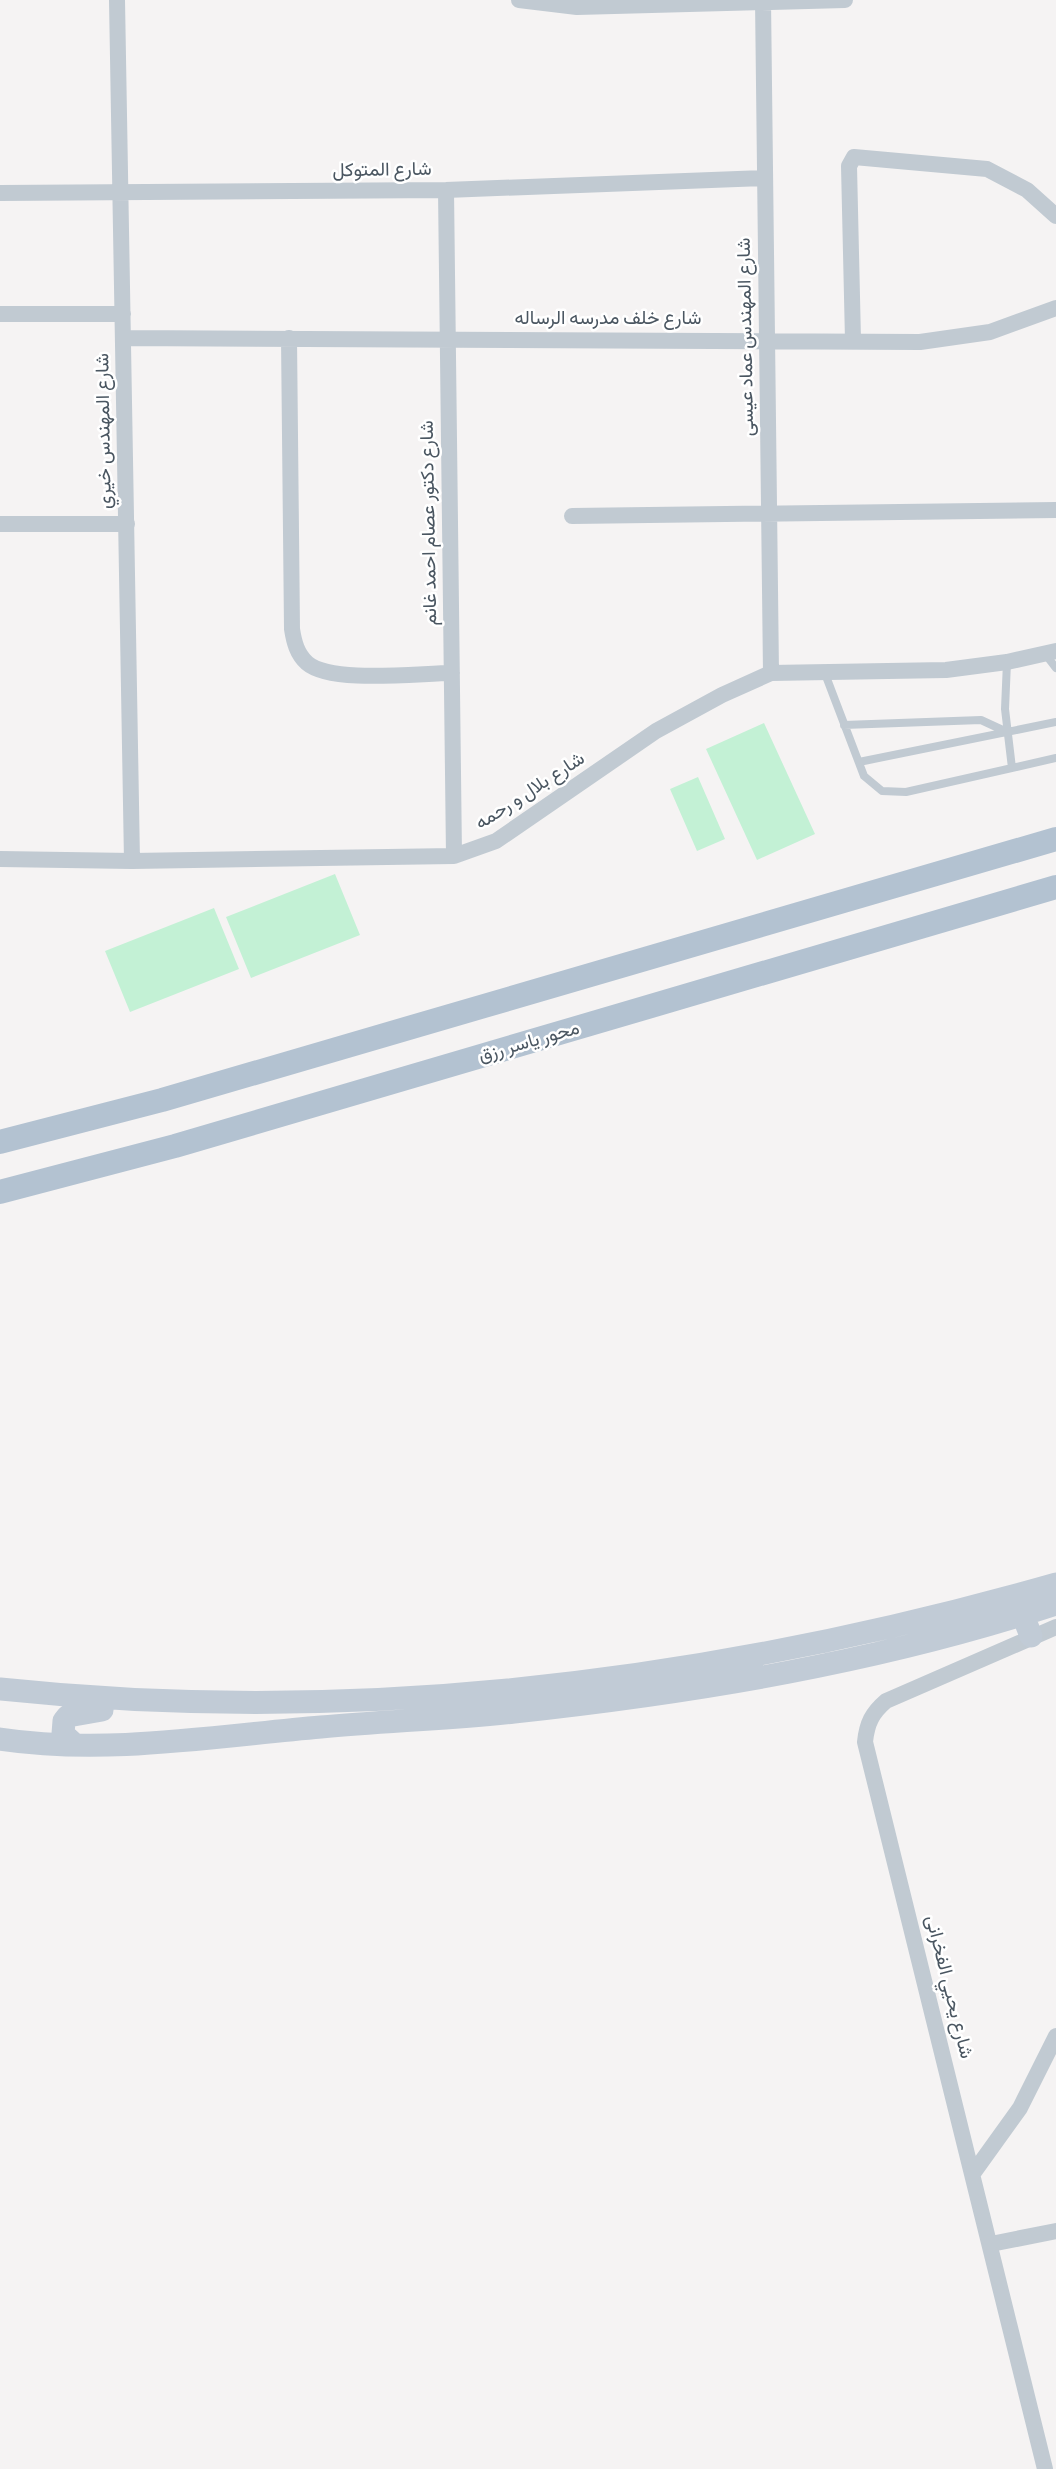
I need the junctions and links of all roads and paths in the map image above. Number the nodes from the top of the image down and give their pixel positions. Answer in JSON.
{"nodes":[{"id":1,"x":117,"y":0,"type":"edge"},
{"id":2,"x":519,"y":0,"type":"edge"},
{"id":3,"x":845,"y":0,"type":"edge"},
{"id":4,"x":763,"y":2,"type":"edge"},
{"id":5,"x":764,"y":178,"type":"junction"},
{"id":6,"x":446,"y":190,"type":"junction"},
{"id":7,"x":0,"y":193,"type":"edge"},
{"id":8,"x":121,"y":194,"type":"junction"},
{"id":9,"x":1056,"y":216,"type":"edge"},
{"id":10,"x":1056,"y":308,"type":"edge"},
{"id":11,"x":0,"y":314,"type":"edge"},
{"id":12,"x":123,"y":314,"type":"junction"},
{"id":13,"x":123,"y":338,"type":"junction"},
{"id":14,"x":289,"y":338,"type":"junction"},
{"id":15,"x":448,"y":338,"type":"junction"},
{"id":16,"x":767,"y":340,"type":"junction"},
{"id":17,"x":853,"y":340,"type":"junction"},
{"id":18,"x":1056,"y":510,"type":"edge"},
{"id":19,"x":769,"y":514,"type":"junction"},
{"id":20,"x":572,"y":516,"type":"dead end"},
{"id":21,"x":0,"y":524,"type":"edge"},
{"id":22,"x":127,"y":524,"type":"junction"},
{"id":23,"x":1053,"y":658,"type":"edge"},
{"id":24,"x":1007,"y":662,"type":"junction"},
{"id":25,"x":824,"y":671,"type":"junction"},
{"id":26,"x":452,"y":673,"type":"junction"},
{"id":27,"x":771,"y":673,"type":"junction"},
{"id":28,"x":1056,"y":722,"type":"edge"},
{"id":29,"x":844,"y":725,"type":"junction"},
{"id":30,"x":1007,"y":732,"type":"junction"},
{"id":31,"x":1056,"y":758,"type":"edge"},
{"id":32,"x":859,"y":762,"type":"junction"},
{"id":33,"x":1012,"y":768,"type":"junction"},
{"id":34,"x":1056,"y":839,"type":"edge"},
{"id":35,"x":454,"y":856,"type":"junction"},
{"id":36,"x":0,"y":859,"type":"edge"},
{"id":37,"x":132,"y":861,"type":"junction"},
{"id":38,"x":1056,"y":887,"type":"edge"},
{"id":39,"x":0,"y":1142,"type":"edge"},
{"id":40,"x":0,"y":1192,"type":"edge"},
{"id":41,"x":1056,"y":1584,"type":"edge"},
{"id":42,"x":1056,"y":1604,"type":"edge"},
{"id":43,"x":1027,"y":1626,"type":"junction"},
{"id":44,"x":1056,"y":1627,"type":"edge"},
{"id":45,"x":0,"y":1689,"type":"edge"},
{"id":46,"x":121,"y":1702,"type":"junction"},
{"id":47,"x":0,"y":1739,"type":"edge"},
{"id":48,"x":73,"y":1743,"type":"junction"},
{"id":49,"x":1056,"y":2036,"type":"edge"},
{"id":50,"x":974,"y":2172,"type":"junction"},
{"id":51,"x":1056,"y":2231,"type":"edge"},
{"id":52,"x":991,"y":2244,"type":"junction"},
{"id":53,"x":1045,"y":2469,"type":"edge"}],
"edges":[{"from":1,"to":8,"type":"street","name":"شارع المهندس خيري"},
{"from":2,"to":4,"type":"street"},
{"from":3,"to":4,"type":"street"},
{"from":4,"to":5,"type":"street","name":"شارع المهندس عماد عيسى"},
{"from":5,"to":6,"type":"street","name":"شارع المتوكل"},
{"from":5,"to":16,"type":"street","name":"شارع المهندس عماد عيسى"},
{"from":6,"to":8,"type":"street","name":"شارع المتوكل"},
{"from":6,"to":15,"type":"street","name":"شارع دكتور عصام احمد غانم"},
{"from":7,"to":8,"type":"street","name":"شارع المتوكل"},
{"from":8,"to":12,"type":"street","name":"شارع المهندس خيري"},
{"from":9,"to":17,"type":"street"},
{"from":10,"to":17,"type":"street","name":"شارع خلف مدرسه الرساله"},
{"from":11,"to":12,"type":"street"},
{"from":12,"to":13,"type":"street","name":"شارع المهندس خيري"},
{"from":13,"to":14,"type":"street","name":"شارع خلف مدرسه الرساله"},
{"from":13,"to":22,"type":"street","name":"شارع المهندس خيري"},
{"from":14,"to":15,"type":"street","name":"شارع خلف مدرسه الرساله"},
{"from":14,"to":26,"type":"street"},
{"from":15,"to":16,"type":"street","name":"شارع خلف مدرسه الرساله"},
{"from":15,"to":26,"type":"street","name":"شارع دكتور عصام احمد غانم"},
{"from":16,"to":17,"type":"street","name":"شارع خلف مدرسه الرساله"},
{"from":16,"to":19,"type":"street","name":"شارع المهندس عماد عيسى"},
{"from":18,"to":19,"type":"street"},
{"from":19,"to":20,"type":"street"},
{"from":19,"to":27,"type":"street","name":"شارع المهندس عماد عيسى"},
{"from":21,"to":22,"type":"street"},
{"from":22,"to":37,"type":"street","name":"شارع المهندس خيري"},
{"from":23,"to":24,"type":"street","name":"شارع بلال و رحمه"},
{"from":24,"to":25,"type":"street","name":"شارع بلال و رحمه"},
{"from":24,"to":30,"type":"lane"},
{"from":25,"to":27,"type":"street","name":"شارع بلال و رحمه"},
{"from":25,"to":29,"type":"lane"},
{"from":26,"to":35,"type":"street","name":"شارع دكتور عصام احمد غانم"},
{"from":27,"to":35,"type":"street","name":"شارع بلال و رحمه"},
{"from":28,"to":30,"type":"lane"},
{"from":29,"to":30,"type":"lane"},
{"from":29,"to":32,"type":"lane"},
{"from":30,"to":32,"type":"lane"},
{"from":30,"to":33,"type":"lane"},
{"from":31,"to":33,"type":"lane"},
{"from":32,"to":33,"type":"lane"},
{"from":34,"to":39,"type":"main road"},
{"from":35,"to":37,"type":"street","name":"شارع بلال و رحمه"},
{"from":36,"to":37,"type":"street","name":"شارع بلال و رحمه"},
{"from":38,"to":40,"type":"main road","name":"محور ياسر رزق"},
{"from":41,"to":46,"type":"street"},
{"from":42,"to":43,"type":"street"},
{"from":43,"to":44,"type":"street","name":"شارع يحيي الفخرانى"},
{"from":43,"to":48,"type":"street"},
{"from":43,"to":50,"type":"street","name":"شارع يحيي الفخرانى"},
{"from":45,"to":46,"type":"street"},
{"from":46,"to":48,"type":"street"},
{"from":47,"to":48,"type":"street"},
{"from":49,"to":50,"type":"street"},
{"from":50,"to":52,"type":"street","name":"شارع يحيي الفخرانى"},
{"from":51,"to":52,"type":"street"},
{"from":52,"to":53,"type":"street","name":"شارع يحيي الفخرانى"}]}
